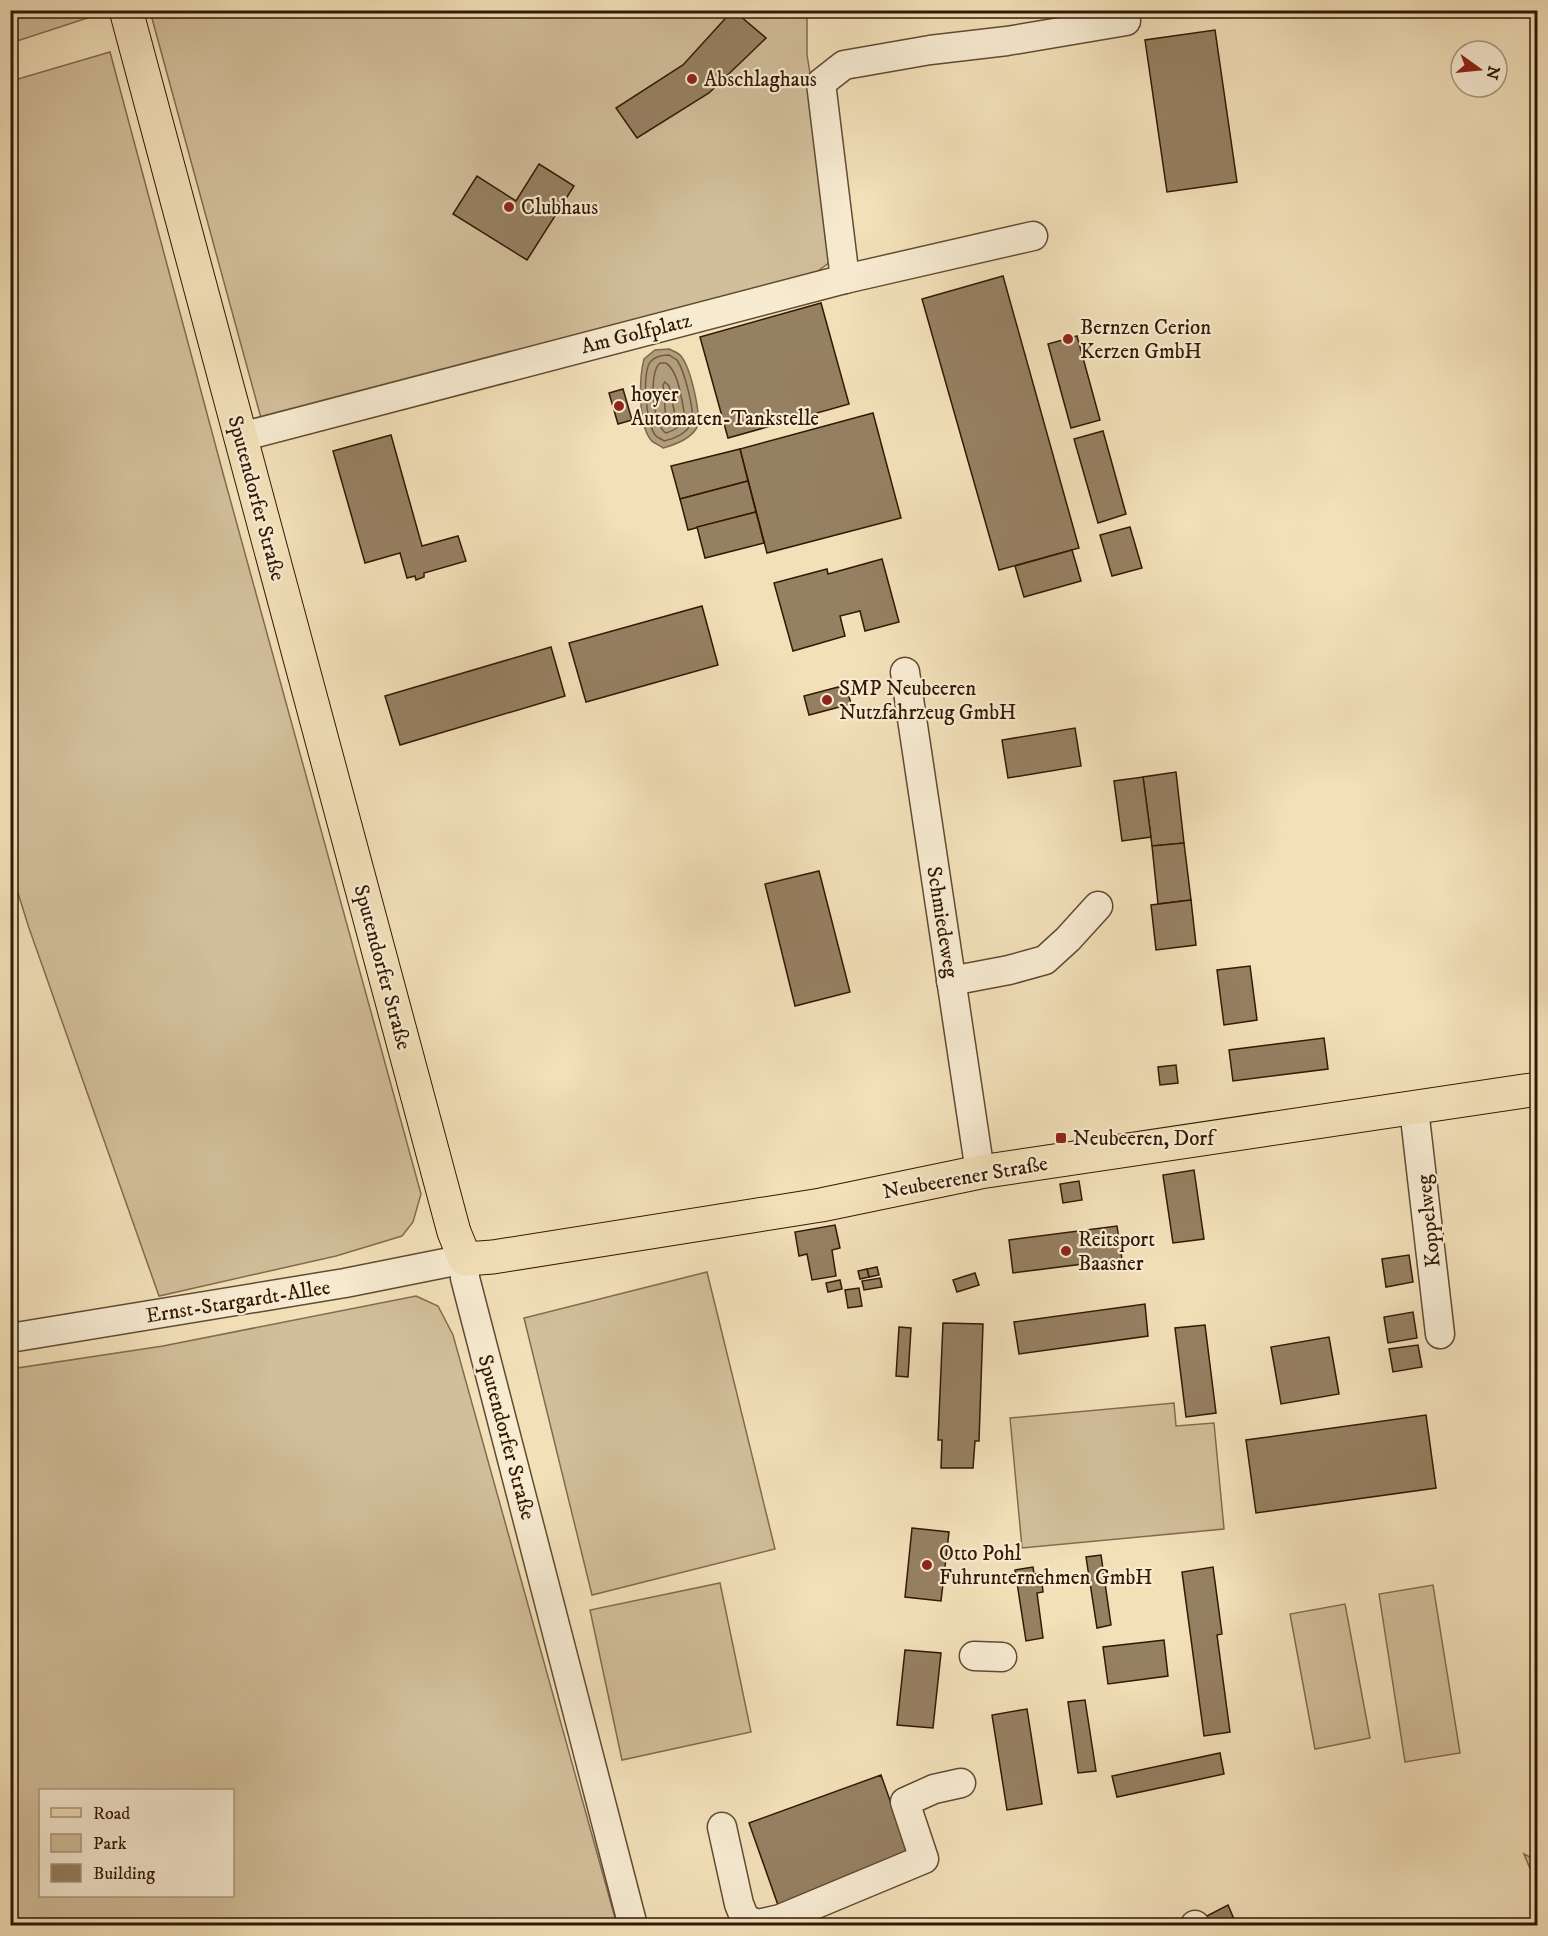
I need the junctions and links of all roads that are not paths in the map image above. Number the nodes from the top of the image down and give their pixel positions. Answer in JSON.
{"nodes":[{"id":1,"x":126,"y":10,"type":"edge"},
{"id":2,"x":1126,"y":21,"type":"dead end"},
{"id":3,"x":1033,"y":236,"type":"dead end"},
{"id":4,"x":845,"y":279,"type":"junction"},
{"id":5,"x":241,"y":438,"type":"junction"},
{"id":6,"x":905,"y":672,"type":"dead end"},
{"id":7,"x":1098,"y":906,"type":"dead end"},
{"id":8,"x":951,"y":981,"type":"junction"},
{"id":9,"x":1538,"y":1089,"type":"edge"},
{"id":10,"x":1414,"y":1109,"type":"junction"},
{"id":11,"x":980,"y":1172,"type":"junction"},
{"id":12,"x":465,"y":1258,"type":"junction"},
{"id":13,"x":1440,"y":1334,"type":"dead end"},
{"id":14,"x":10,"y":1338,"type":"edge"},
{"id":15,"x":974,"y":1656,"type":"dead end"},
{"id":16,"x":1002,"y":1658,"type":"dead end"},
{"id":17,"x":961,"y":1783,"type":"dead end"},
{"id":18,"x":722,"y":1827,"type":"dead end"},
{"id":19,"x":633,"y":1926,"type":"edge"}],
"edges":[{"from":1,"to":5,"type":"main road","name":"Sputendorfer Straße"},
{"from":2,"to":4,"type":"street"},
{"from":3,"to":4,"type":"street","name":"Am Golfplatz"},
{"from":4,"to":5,"type":"street","name":"Am Golfplatz"},
{"from":5,"to":12,"type":"main road","name":"Sputendorfer Straße"},
{"from":6,"to":8,"type":"street","name":"Schmiedeweg"},
{"from":7,"to":8,"type":"street"},
{"from":8,"to":11,"type":"street","name":"Schmiedeweg"},
{"from":9,"to":10,"type":"main road","name":"Neubeerener Straße"},
{"from":10,"to":11,"type":"main road","name":"Neubeerener Straße"},
{"from":10,"to":13,"type":"street","name":"Koppelweg"},
{"from":11,"to":12,"type":"main road","name":"Neubeerener Straße"},
{"from":12,"to":14,"type":"street","name":"Ernst-Stargardt-Allee"},
{"from":12,"to":19,"type":"street","name":"Sputendorfer Straße"},
{"from":15,"to":16,"type":"street"},
{"from":17,"to":18,"type":"street"}]}
